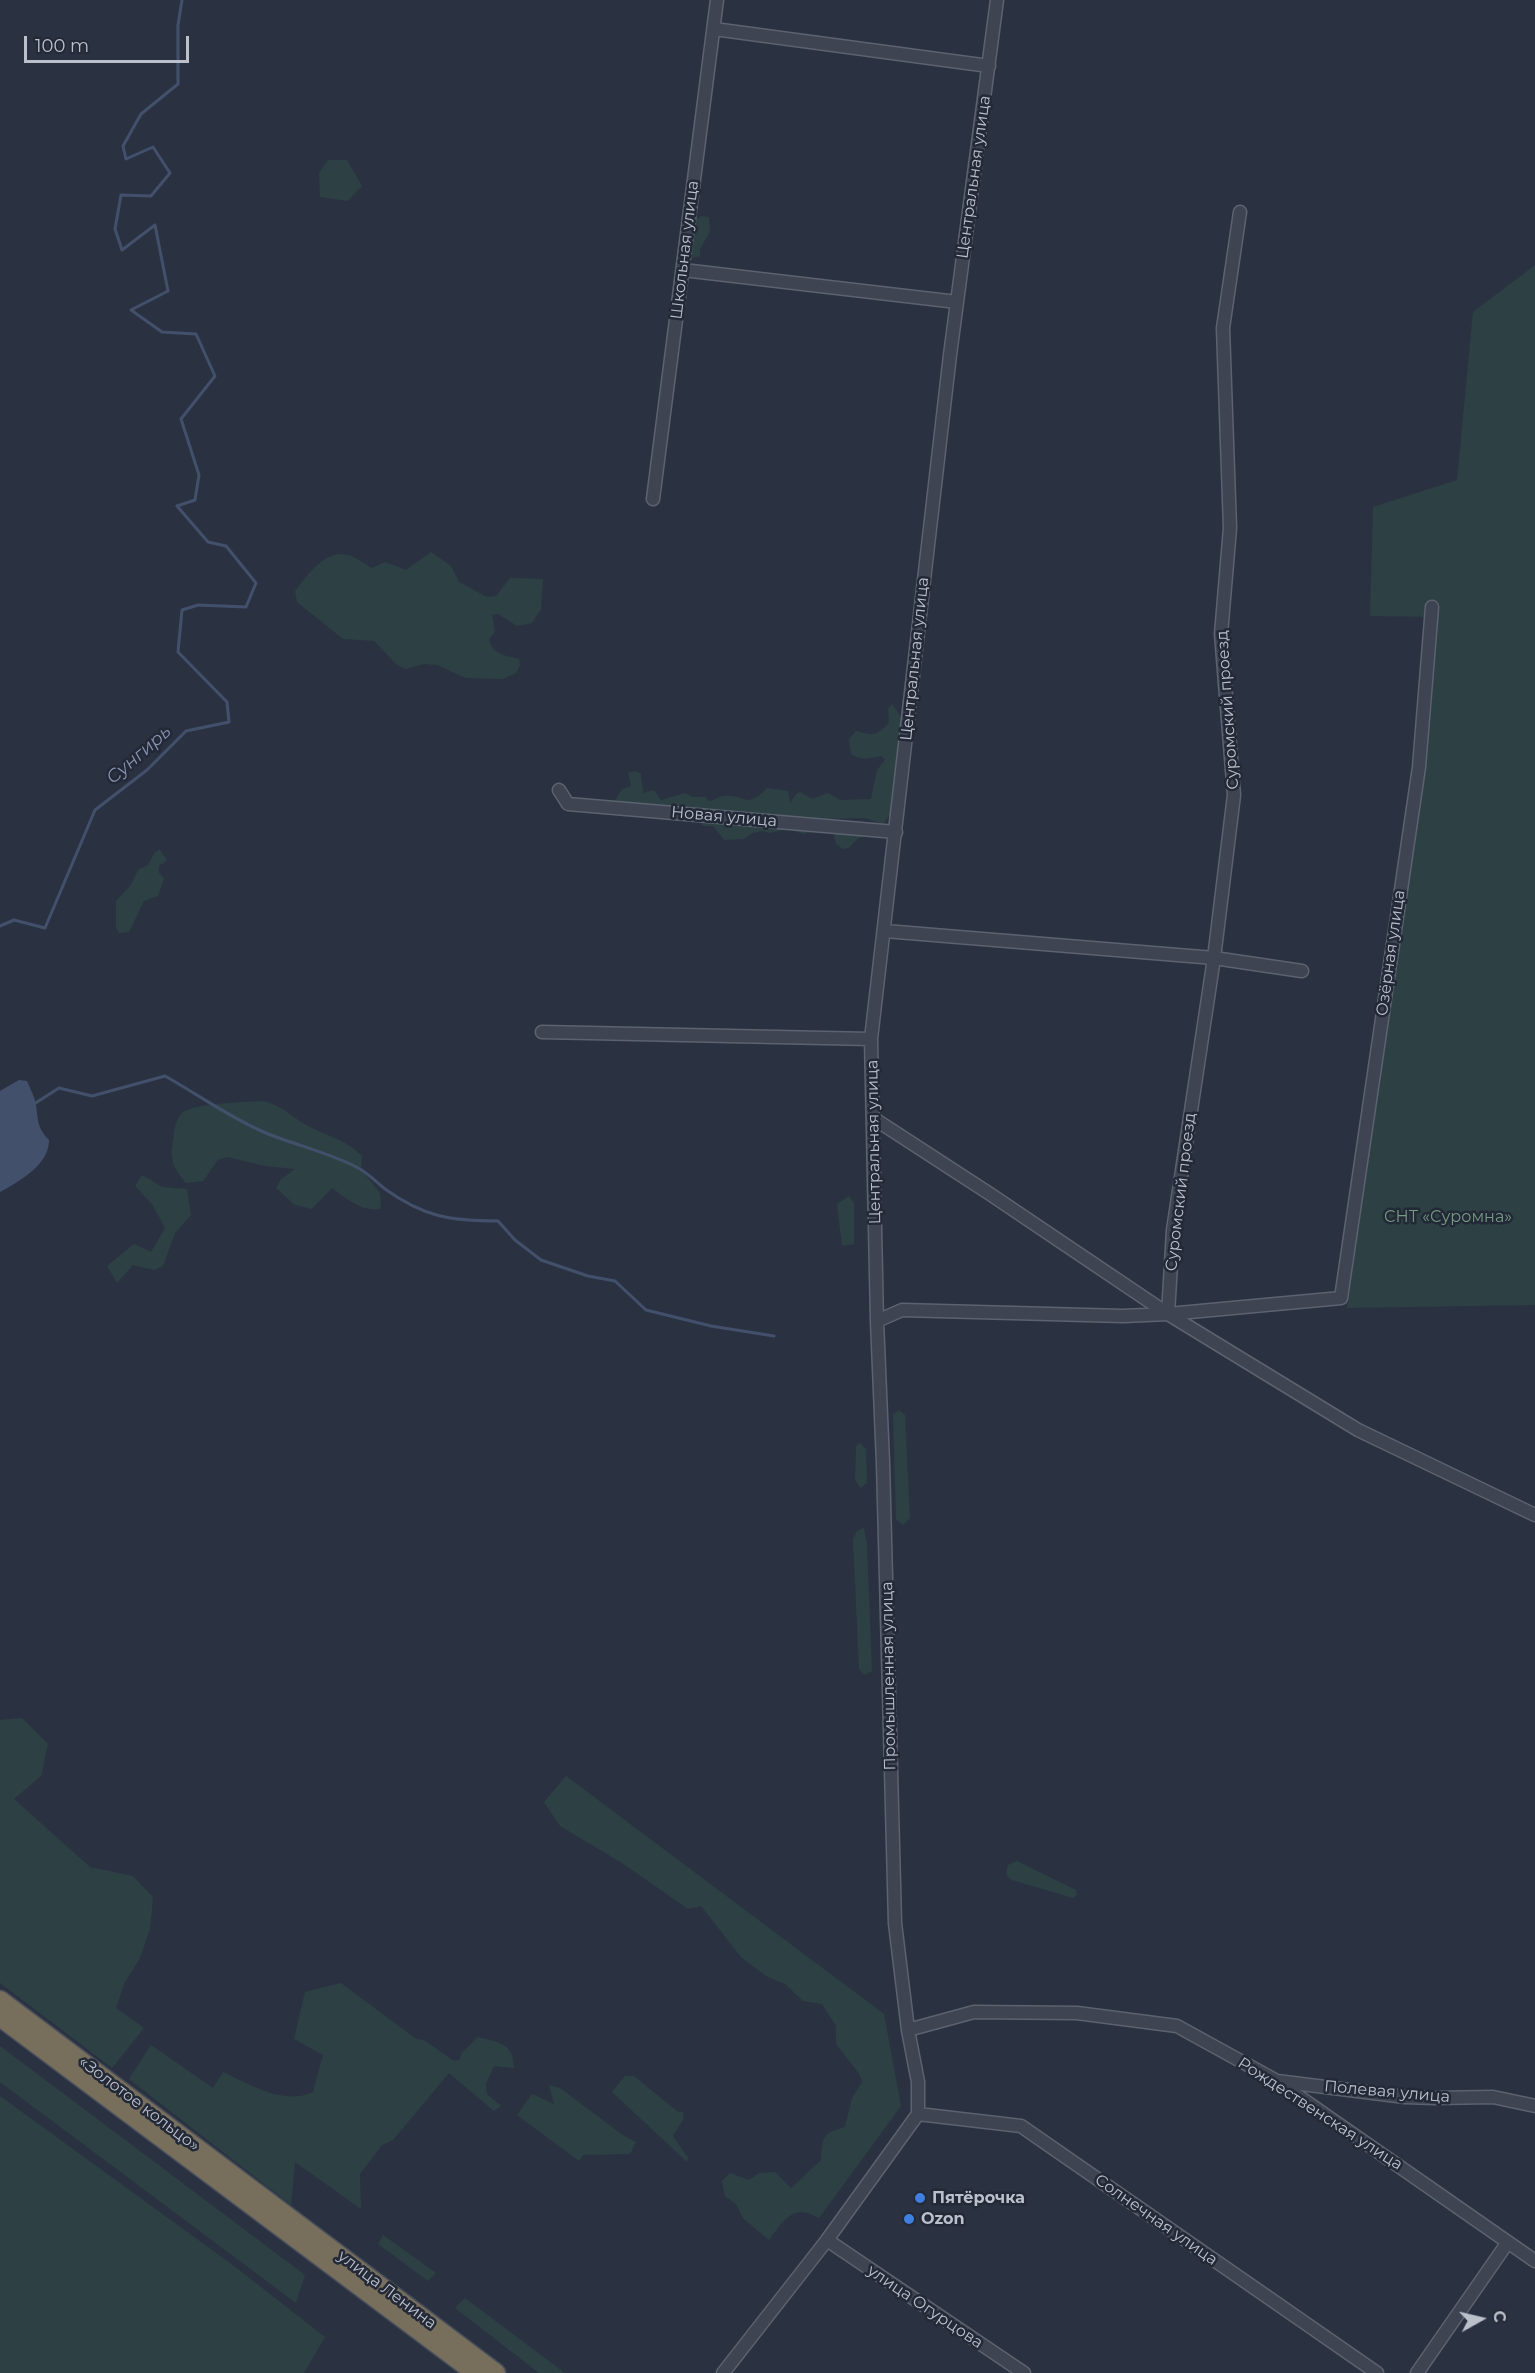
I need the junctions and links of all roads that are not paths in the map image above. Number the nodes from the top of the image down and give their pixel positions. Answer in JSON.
{"nodes":[{"id":1,"x":717,"y":0,"type":"edge"},
{"id":2,"x":997,"y":0,"type":"edge"},
{"id":3,"x":714,"y":29,"type":"junction"},
{"id":4,"x":989,"y":66,"type":"junction"},
{"id":5,"x":1240,"y":212,"type":"dead end"},
{"id":6,"x":683,"y":270,"type":"junction"},
{"id":7,"x":957,"y":302,"type":"junction"},
{"id":8,"x":653,"y":499,"type":"dead end"},
{"id":9,"x":1432,"y":607,"type":"dead end"},
{"id":10,"x":559,"y":789,"type":"dead end"},
{"id":11,"x":896,"y":831,"type":"junction"},
{"id":12,"x":885,"y":931,"type":"junction"},
{"id":13,"x":1214,"y":958,"type":"junction"},
{"id":14,"x":1302,"y":971,"type":"dead end"},
{"id":15,"x":542,"y":1032,"type":"dead end"},
{"id":16,"x":871,"y":1039,"type":"junction"},
{"id":17,"x":873,"y":1118,"type":"junction"},
{"id":18,"x":1168,"y":1314,"type":"junction"},
{"id":19,"x":877,"y":1321,"type":"junction"},
{"id":20,"x":1535,"y":1515,"type":"edge"},
{"id":21,"x":0,"y":2000,"type":"edge"},
{"id":22,"x":0,"y":2017,"type":"edge"},
{"id":23,"x":908,"y":2030,"type":"junction"},
{"id":24,"x":1275,"y":2080,"type":"junction"},
{"id":25,"x":1535,"y":2106,"type":"edge"},
{"id":26,"x":918,"y":2115,"type":"junction"},
{"id":27,"x":274,"y":2214,"type":"junction"},
{"id":28,"x":826,"y":2240,"type":"junction"},
{"id":29,"x":1508,"y":2242,"type":"junction"},
{"id":30,"x":1535,"y":2261,"type":"edge"},
{"id":31,"x":475,"y":2373,"type":"edge"},
{"id":32,"x":496,"y":2373,"type":"edge"},
{"id":33,"x":723,"y":2373,"type":"edge"},
{"id":34,"x":1024,"y":2373,"type":"edge"},
{"id":35,"x":1377,"y":2373,"type":"edge"},
{"id":36,"x":1417,"y":2373,"type":"edge"}],
"edges":[{"from":1,"to":3,"type":"street","name":"Школьная улица"},
{"from":2,"to":4,"type":"street","name":"Центральная улица"},
{"from":3,"to":4,"type":"street"},
{"from":3,"to":6,"type":"street","name":"Школьная улица"},
{"from":4,"to":7,"type":"street","name":"Центральная улица"},
{"from":5,"to":13,"type":"street","name":"Суромский проезд"},
{"from":6,"to":7,"type":"street"},
{"from":6,"to":8,"type":"street","name":"Школьная улица"},
{"from":7,"to":11,"type":"street","name":"Центральная улица"},
{"from":9,"to":18,"type":"street","name":"Озёрная улица"},
{"from":10,"to":11,"type":"street","name":"Новая улица"},
{"from":11,"to":12,"type":"street","name":"Центральная улица"},
{"from":12,"to":13,"type":"street"},
{"from":12,"to":16,"type":"street","name":"Центральная улица"},
{"from":13,"to":14,"type":"street"},
{"from":13,"to":18,"type":"street","name":"Суромский проезд"},
{"from":15,"to":16,"type":"street"},
{"from":16,"to":17,"type":"street","name":"Центральная улица"},
{"from":17,"to":18,"type":"street"},
{"from":17,"to":19,"type":"street","name":"Центральная улица"},
{"from":18,"to":19,"type":"street"},
{"from":18,"to":20,"type":"street"},
{"from":19,"to":23,"type":"street","name":"Промышленная улица"},
{"from":21,"to":27,"type":"highway","name":"«Золотое кольцо»"},
{"from":22,"to":27,"type":"highway","name":"«Золотое кольцо»"},
{"from":23,"to":24,"type":"street","name":"Рождественская улица"},
{"from":23,"to":26,"type":"street","name":"Промышленная улица"},
{"from":24,"to":25,"type":"street","name":"Полевая улица"},
{"from":24,"to":29,"type":"street","name":"Рождественская улица"},
{"from":26,"to":28,"type":"street"},
{"from":26,"to":35,"type":"street","name":"Солнечная улица"},
{"from":27,"to":31,"type":"highway","name":"улица Ленина"},
{"from":27,"to":32,"type":"highway","name":"улица Ленина"},
{"from":28,"to":33,"type":"street"},
{"from":28,"to":34,"type":"street","name":"улица Огурцова"},
{"from":29,"to":30,"type":"street","name":"Рождественская улица"},
{"from":29,"to":36,"type":"street"}]}
